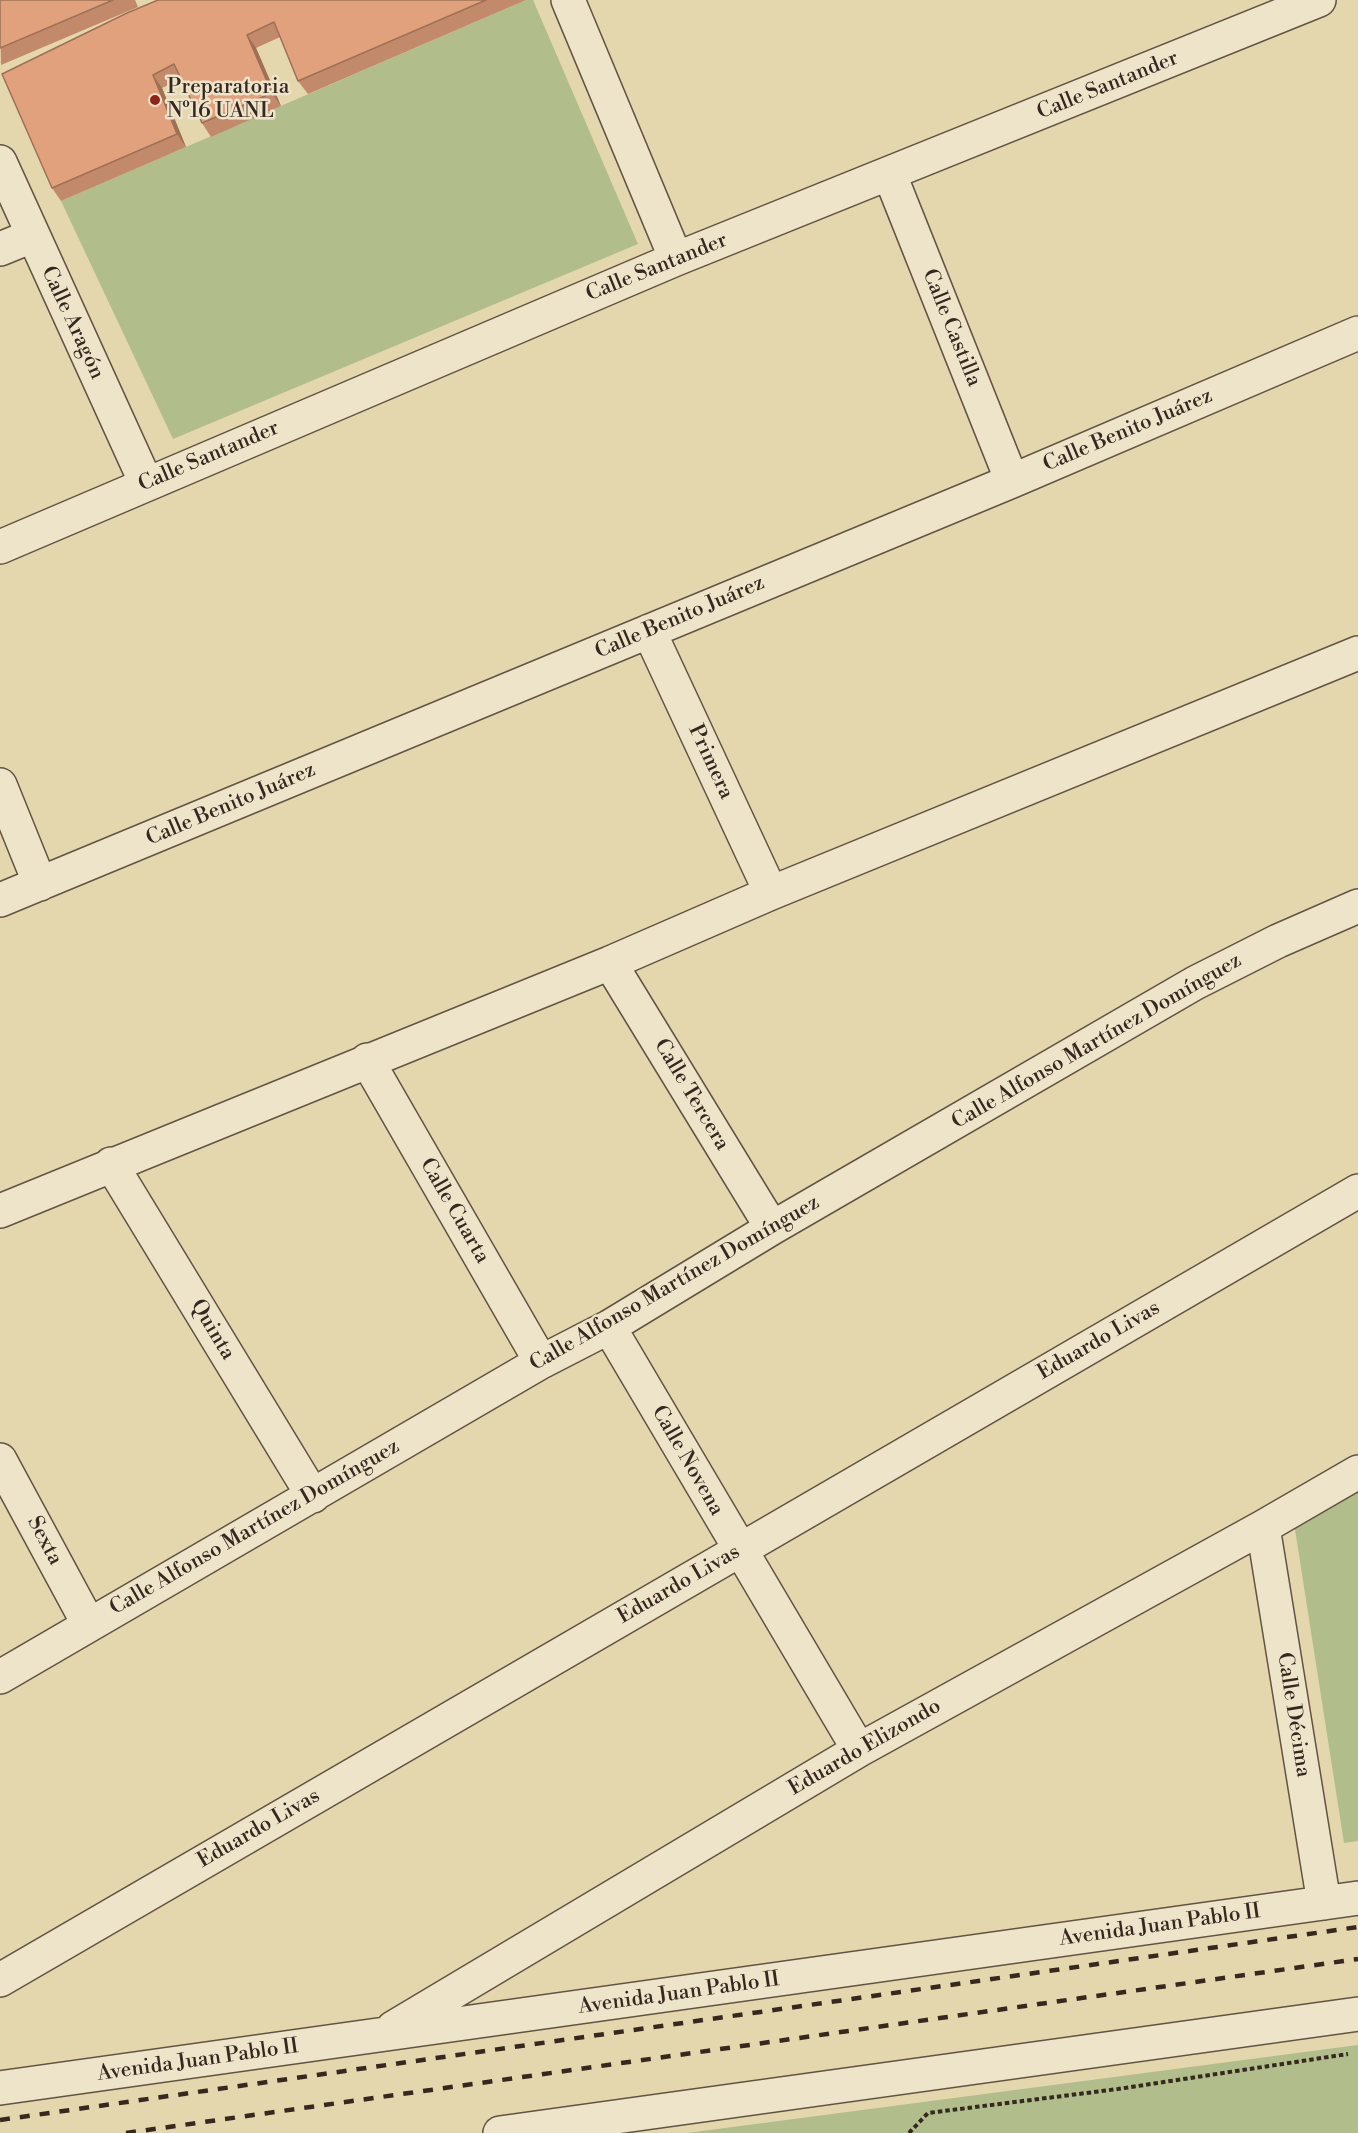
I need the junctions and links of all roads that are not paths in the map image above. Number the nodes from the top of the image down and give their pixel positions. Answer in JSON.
{"nodes":[{"id":1,"x":1319,"y":0,"type":"edge"},
{"id":2,"x":574,"y":2,"type":"edge"},
{"id":3,"x":0,"y":162,"type":"edge"},
{"id":4,"x":890,"y":175,"type":"junction"},
{"id":5,"x":32,"y":236,"type":"junction"},
{"id":6,"x":0,"y":249,"type":"edge"},
{"id":7,"x":676,"y":259,"type":"junction"},
{"id":8,"x":1358,"y":333,"type":"edge"},
{"id":9,"x":1012,"y":481,"type":"junction"},
{"id":10,"x":146,"y":483,"type":"junction"},
{"id":11,"x":0,"y":547,"type":"edge"},
{"id":12,"x":650,"y":631,"type":"junction"},
{"id":13,"x":1358,"y":653,"type":"edge"},
{"id":14,"x":0,"y":785,"type":"edge"},
{"id":15,"x":40,"y":884,"type":"junction"},
{"id":16,"x":771,"y":893,"type":"junction"},
{"id":17,"x":0,"y":900,"type":"edge"},
{"id":18,"x":1358,"y":906,"type":"edge"},
{"id":19,"x":610,"y":963,"type":"junction"},
{"id":20,"x":367,"y":1060,"type":"junction"},
{"id":21,"x":111,"y":1164,"type":"junction"},
{"id":22,"x":1358,"y":1191,"type":"edge"},
{"id":23,"x":0,"y":1211,"type":"edge"},
{"id":24,"x":772,"y":1228,"type":"junction"},
{"id":25,"x":609,"y":1327,"type":"junction"},
{"id":26,"x":541,"y":1362,"type":"junction"},
{"id":27,"x":3,"y":1471,"type":"edge"},
{"id":28,"x":1358,"y":1472,"type":"edge"},
{"id":29,"x":313,"y":1496,"type":"junction"},
{"id":30,"x":1263,"y":1527,"type":"junction"},
{"id":31,"x":739,"y":1550,"type":"junction"},
{"id":32,"x":88,"y":1623,"type":"junction"},
{"id":33,"x":0,"y":1677,"type":"edge"},
{"id":34,"x":859,"y":1750,"type":"junction"},
{"id":35,"x":1358,"y":1898,"type":"edge"},
{"id":36,"x":1324,"y":1903,"type":"junction"},
{"id":37,"x":0,"y":1980,"type":"edge"},
{"id":38,"x":1358,"y":2014,"type":"edge"},
{"id":39,"x":379,"y":2037,"type":"junction"},
{"id":40,"x":0,"y":2088,"type":"edge"},
{"id":41,"x":500,"y":2133,"type":"edge"}],
"edges":[{"from":1,"to":4,"type":"street","name":"Calle Santander"},
{"from":2,"to":7,"type":"street"},
{"from":3,"to":5,"type":"street","name":"Calle Aragón"},
{"from":4,"to":7,"type":"street","name":"Calle Santander"},
{"from":4,"to":9,"type":"street","name":"Calle Castilla"},
{"from":5,"to":6,"type":"street"},
{"from":5,"to":10,"type":"street","name":"Calle Aragón"},
{"from":7,"to":10,"type":"street","name":"Calle Santander"},
{"from":8,"to":9,"type":"street","name":"Calle Benito Juárez"},
{"from":9,"to":12,"type":"street","name":"Calle Benito Juárez"},
{"from":10,"to":11,"type":"street","name":"Calle Santander"},
{"from":12,"to":15,"type":"street","name":"Calle Benito Juárez"},
{"from":12,"to":16,"type":"street","name":"Primera"},
{"from":13,"to":16,"type":"street"},
{"from":14,"to":15,"type":"street"},
{"from":15,"to":17,"type":"street","name":"Calle Benito Juárez"},
{"from":16,"to":19,"type":"street"},
{"from":18,"to":24,"type":"street","name":"Calle Alfonso Martínez Domínguez"},
{"from":19,"to":20,"type":"street"},
{"from":19,"to":24,"type":"street","name":"Calle Tercera"},
{"from":20,"to":21,"type":"street"},
{"from":20,"to":26,"type":"street","name":"Calle Cuarta"},
{"from":21,"to":23,"type":"street"},
{"from":21,"to":29,"type":"street","name":"Quinta"},
{"from":22,"to":31,"type":"street","name":"Eduardo Livas"},
{"from":24,"to":25,"type":"street","name":"Calle Alfonso Martínez Domínguez"},
{"from":25,"to":26,"type":"street","name":"Calle Alfonso Martínez Domínguez"},
{"from":25,"to":31,"type":"street","name":"Calle Novena"},
{"from":26,"to":29,"type":"street","name":"Calle Alfonso Martínez Domínguez"},
{"from":27,"to":32,"type":"street","name":"Sexta"},
{"from":28,"to":30,"type":"street","name":"Eduardo Elizondo"},
{"from":29,"to":32,"type":"street","name":"Calle Alfonso Martínez Domínguez"},
{"from":30,"to":34,"type":"street","name":"Eduardo Elizondo"},
{"from":30,"to":36,"type":"street","name":"Calle Décima"},
{"from":31,"to":34,"type":"street","name":"Calle Novena"},
{"from":31,"to":37,"type":"street","name":"Eduardo Livas"},
{"from":32,"to":33,"type":"street","name":"Calle Alfonso Martínez Domínguez"},
{"from":34,"to":39,"type":"street","name":"Eduardo Elizondo"},
{"from":35,"to":36,"type":"street","name":"Avenida Juan Pablo II"},
{"from":36,"to":39,"type":"street","name":"Avenida Juan Pablo II"},
{"from":38,"to":41,"type":"street"},
{"from":39,"to":40,"type":"street","name":"Avenida Juan Pablo II"}]}
